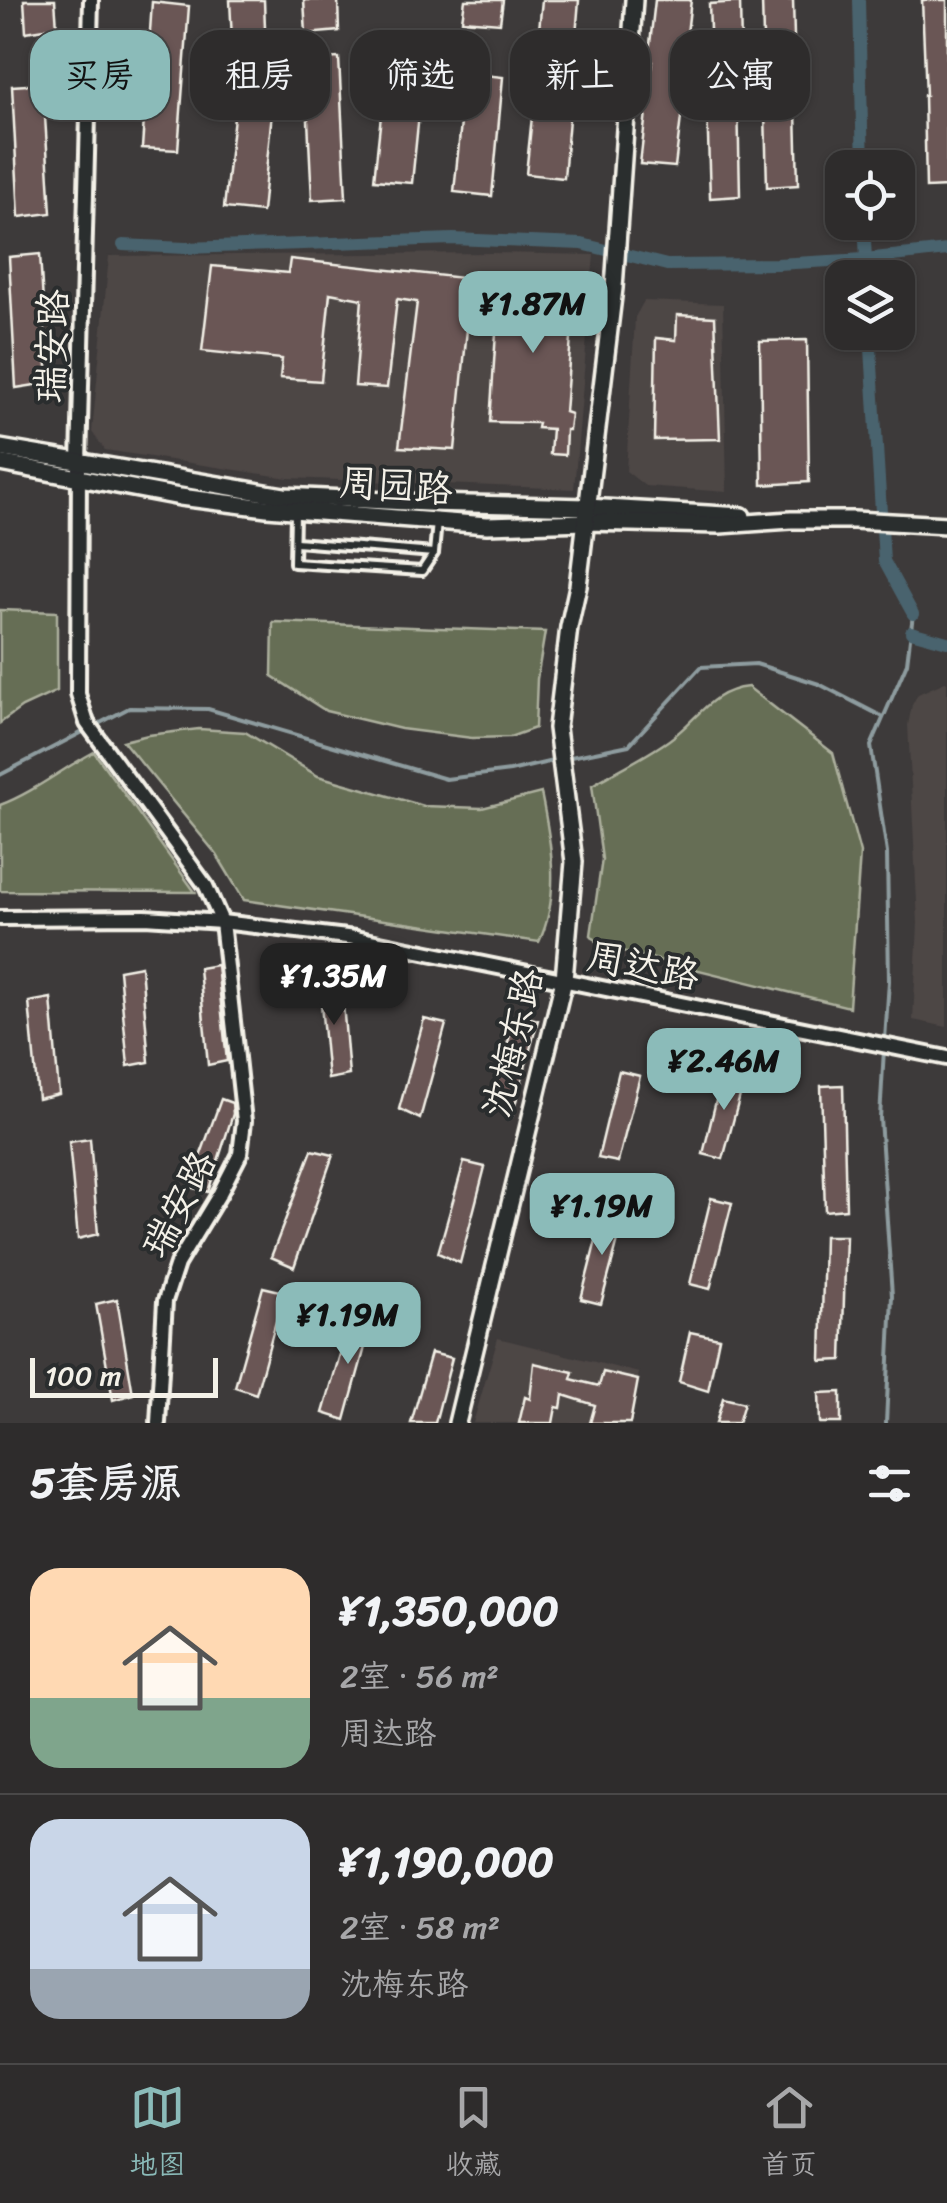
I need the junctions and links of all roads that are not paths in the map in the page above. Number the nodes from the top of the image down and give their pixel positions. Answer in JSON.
{"nodes":[{"id":1,"x":91,"y":0,"type":"edge"},
{"id":2,"x":634,"y":0,"type":"edge"},
{"id":3,"x":0,"y":448,"type":"edge"},
{"id":4,"x":0,"y":463,"type":"edge"},
{"id":5,"x":78,"y":471,"type":"junction"},
{"id":6,"x":295,"y":511,"type":"junction"},
{"id":7,"x":586,"y":514,"type":"junction"},
{"id":8,"x":437,"y":522,"type":"junction"},
{"id":9,"x":947,"y":525,"type":"edge"},
{"id":10,"x":296,"y":542,"type":"junction"},
{"id":11,"x":434,"y":552,"type":"junction"},
{"id":12,"x":0,"y":918,"type":"edge"},
{"id":13,"x":222,"y":922,"type":"junction"},
{"id":14,"x":564,"y":980,"type":"junction"},
{"id":15,"x":947,"y":1058,"type":"edge"},
{"id":16,"x":158,"y":1423,"type":"edge"},
{"id":17,"x":457,"y":1423,"type":"edge"}],
"edges":[{"from":1,"to":5,"type":"street","name":"瑞安路"},
{"from":2,"to":7,"type":"street"},
{"from":3,"to":5,"type":"street","name":"周园路"},
{"from":4,"to":5,"type":"street","name":"周园路"},
{"from":5,"to":6,"type":"street","name":"周园路"},
{"from":5,"to":7,"type":"street","name":"周园路"},
{"from":5,"to":13,"type":"street","name":"瑞安路"},
{"from":6,"to":8,"type":"street","name":"周园路"},
{"from":6,"to":10,"type":"lane"},
{"from":7,"to":8,"type":"street","name":"周园路"},
{"from":7,"to":9,"type":"street","name":"周园路"},
{"from":7,"to":14,"type":"street","name":"沈梅东路"},
{"from":8,"to":11,"type":"lane"},
{"from":10,"to":11,"type":"lane"},
{"from":10,"to":11,"type":"lane"},
{"from":12,"to":13,"type":"street","name":"周达路"},
{"from":13,"to":14,"type":"street","name":"周达路"},
{"from":13,"to":16,"type":"street","name":"瑞安路"},
{"from":14,"to":15,"type":"street","name":"周达路"},
{"from":14,"to":17,"type":"street","name":"沈梅东路"}]}
